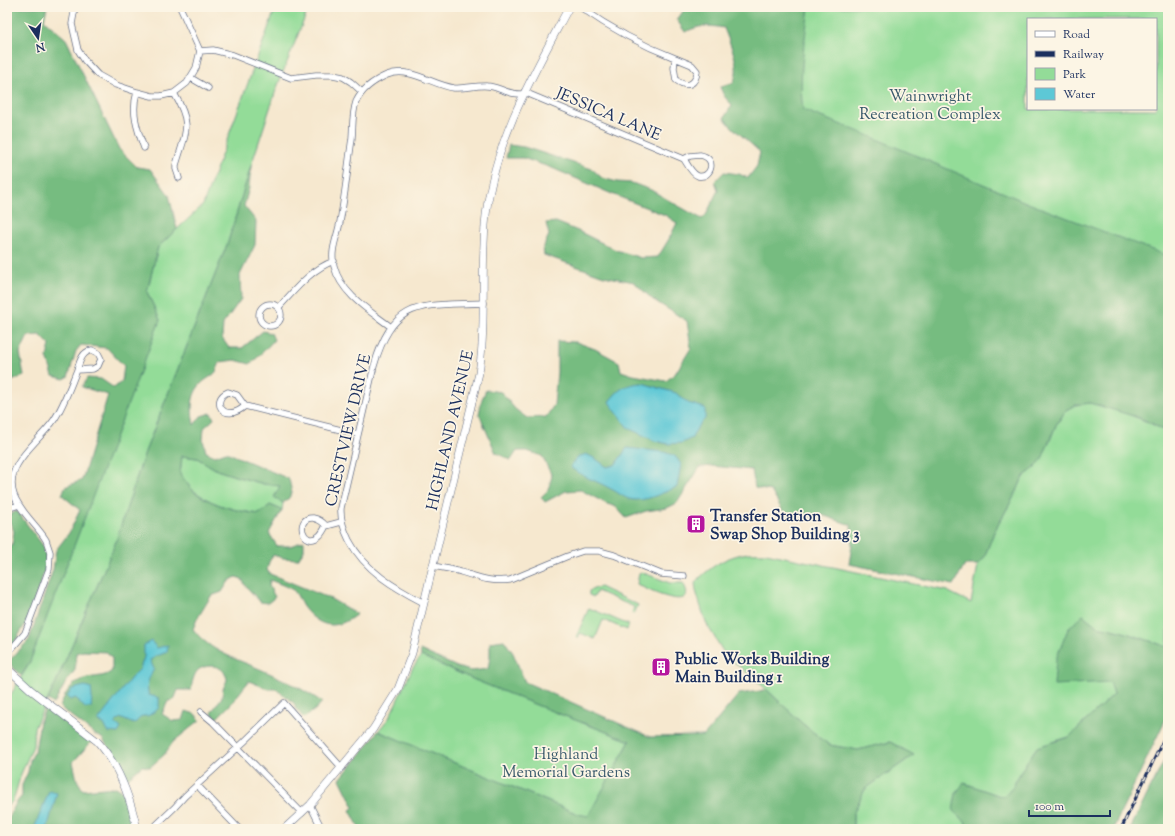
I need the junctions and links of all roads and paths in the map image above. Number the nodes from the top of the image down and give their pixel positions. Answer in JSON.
{"nodes":[{"id":1,"x":75,"y":7,"type":"edge"},
{"id":2,"x":180,"y":7,"type":"edge"},
{"id":3,"x":569,"y":7,"type":"edge"},
{"id":4,"x":580,"y":7,"type":"edge"},
{"id":5,"x":200,"y":51,"type":"junction"},
{"id":6,"x":675,"y":58,"type":"junction"},
{"id":7,"x":191,"y":78,"type":"junction"},
{"id":8,"x":208,"y":88,"type":"dead end"},
{"id":9,"x":137,"y":92,"type":"junction"},
{"id":10,"x":362,"y":92,"type":"junction"},
{"id":11,"x":174,"y":93,"type":"junction"},
{"id":12,"x":523,"y":93,"type":"junction"},
{"id":13,"x":144,"y":148,"type":"dead end"},
{"id":14,"x":684,"y":159,"type":"junction"},
{"id":15,"x":179,"y":178,"type":"dead end"},
{"id":16,"x":334,"y":261,"type":"junction"},
{"id":17,"x":484,"y":303,"type":"junction"},
{"id":18,"x":279,"y":307,"type":"junction"},
{"id":19,"x":391,"y":327,"type":"junction"},
{"id":20,"x":77,"y":370,"type":"junction"},
{"id":21,"x":246,"y":406,"type":"junction"},
{"id":22,"x":358,"y":434,"type":"junction"},
{"id":23,"x":14,"y":474,"type":"junction"},
{"id":24,"x":7,"y":475,"type":"edge"},
{"id":25,"x":19,"y":505,"type":"junction"},
{"id":26,"x":7,"y":506,"type":"edge"},
{"id":27,"x":341,"y":522,"type":"junction"},
{"id":28,"x":326,"y":526,"type":"junction"},
{"id":29,"x":433,"y":566,"type":"junction"},
{"id":30,"x":684,"y":576,"type":"dead end"},
{"id":31,"x":424,"y":603,"type":"junction"},
{"id":32,"x":7,"y":654,"type":"edge"},
{"id":33,"x":7,"y":668,"type":"edge"},
{"id":34,"x":201,"y":712,"type":"dead end"},
{"id":35,"x":238,"y":747,"type":"junction"},
{"id":36,"x":342,"y":768,"type":"junction"},
{"id":37,"x":197,"y":785,"type":"junction"},
{"id":38,"x":310,"y":805,"type":"junction"},
{"id":39,"x":302,"y":813,"type":"junction"},
{"id":40,"x":155,"y":828,"type":"edge"},
{"id":41,"x":136,"y":829,"type":"edge"},
{"id":42,"x":239,"y":829,"type":"edge"},
{"id":43,"x":284,"y":829,"type":"edge"},
{"id":44,"x":322,"y":829,"type":"edge"}],
"edges":[{"from":1,"to":9,"type":"street"},
{"from":2,"to":5,"type":"street"},
{"from":3,"to":12,"type":"street","name":"HIGHLAND AVENUE"},
{"from":4,"to":6,"type":"street"},
{"from":5,"to":7,"type":"street"},
{"from":5,"to":10,"type":"street"},
{"from":6,"to":6,"type":"street"},
{"from":7,"to":8,"type":"street"},
{"from":7,"to":11,"type":"street"},
{"from":9,"to":11,"type":"street"},
{"from":9,"to":13,"type":"street"},
{"from":10,"to":12,"type":"street","name":"JESSICA LANE"},
{"from":10,"to":16,"type":"street"},
{"from":11,"to":15,"type":"street"},
{"from":12,"to":14,"type":"street","name":"JESSICA LANE"},
{"from":12,"to":17,"type":"street","name":"HIGHLAND AVENUE"},
{"from":14,"to":14,"type":"street","name":"JESSICA LANE"},
{"from":16,"to":18,"type":"street"},
{"from":16,"to":19,"type":"street"},
{"from":17,"to":19,"type":"street","name":"CRESTVIEW DRIVE"},
{"from":17,"to":29,"type":"street","name":"HIGHLAND AVENUE"},
{"from":18,"to":18,"type":"street"},
{"from":19,"to":22,"type":"street","name":"CRESTVIEW DRIVE"},
{"from":20,"to":20,"type":"street"},
{"from":20,"to":23,"type":"street"},
{"from":21,"to":21,"type":"street"},
{"from":21,"to":22,"type":"street"},
{"from":22,"to":27,"type":"street","name":"CRESTVIEW DRIVE"},
{"from":23,"to":24,"type":"street"},
{"from":23,"to":25,"type":"street"},
{"from":25,"to":26,"type":"street"},
{"from":25,"to":32,"type":"street"},
{"from":27,"to":28,"type":"street"},
{"from":27,"to":31,"type":"street","name":"CRESTVIEW DRIVE"},
{"from":28,"to":28,"type":"street"},
{"from":29,"to":30,"type":"street"},
{"from":29,"to":31,"type":"street","name":"HIGHLAND AVENUE"},
{"from":31,"to":36,"type":"street","name":"HIGHLAND AVENUE"},
{"from":33,"to":41,"type":"street"},
{"from":34,"to":35,"type":"street"},
{"from":35,"to":36,"type":"street"},
{"from":35,"to":37,"type":"street"},
{"from":35,"to":39,"type":"street"},
{"from":36,"to":38,"type":"street","name":"HIGHLAND AVENUE"},
{"from":37,"to":40,"type":"street"},
{"from":37,"to":42,"type":"street"},
{"from":38,"to":39,"type":"street","name":"HIGHLAND AVENUE"},
{"from":38,"to":44,"type":"street"},
{"from":39,"to":43,"type":"street","name":"HIGHLAND AVENUE"}]}
